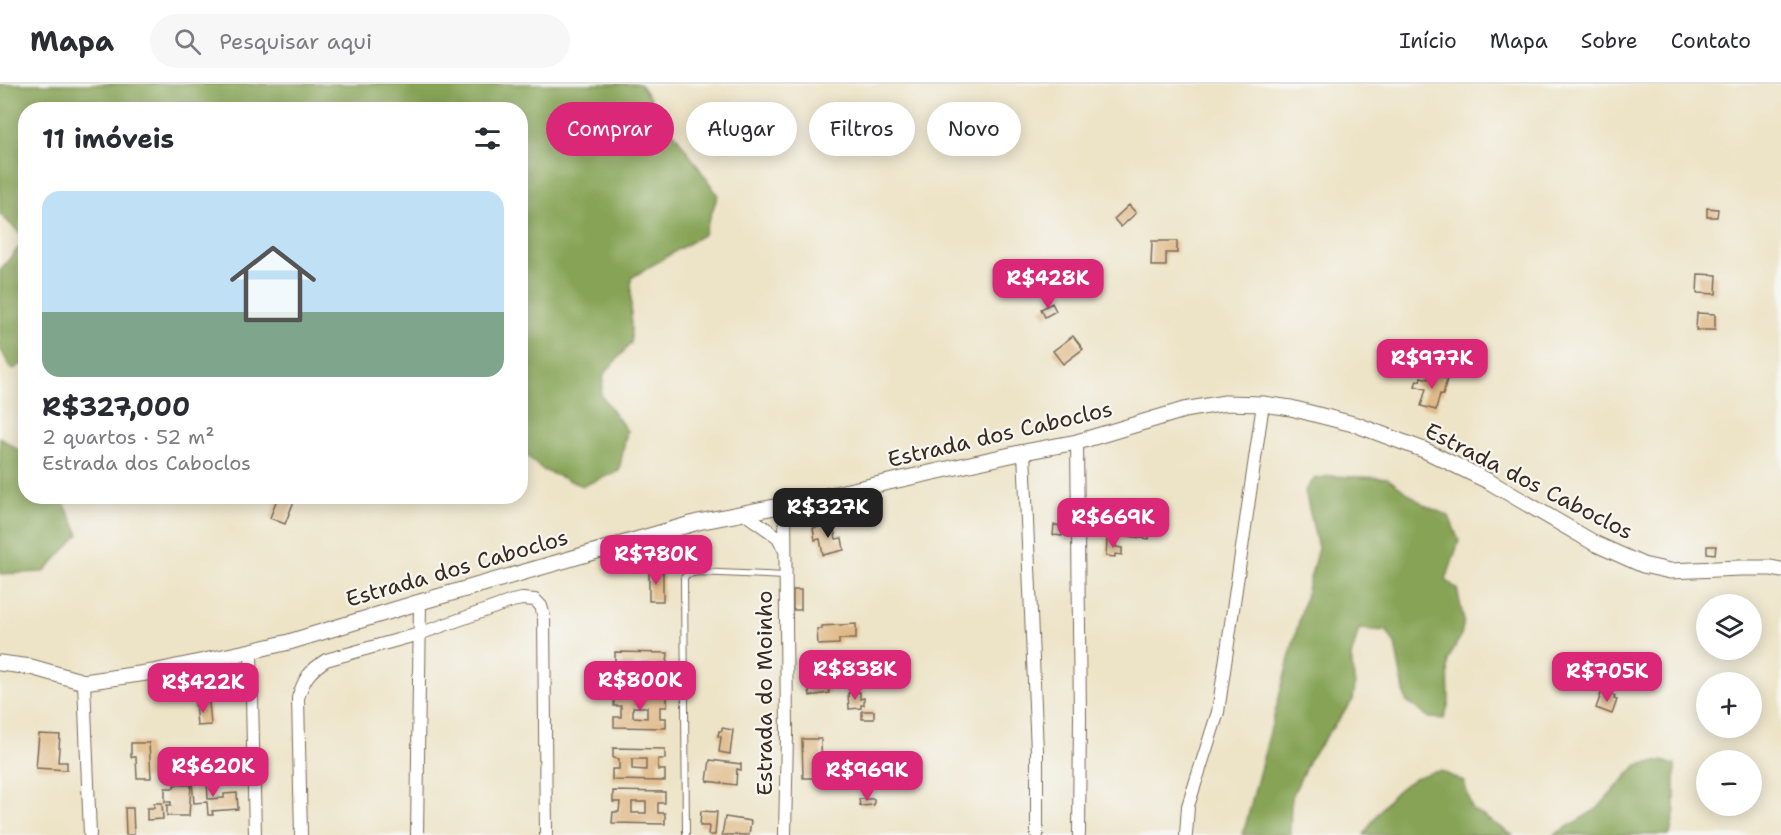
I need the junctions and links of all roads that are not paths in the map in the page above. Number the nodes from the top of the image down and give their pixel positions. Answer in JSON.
{"nodes":[{"id":1,"x":1263,"y":404,"type":"junction"},
{"id":2,"x":1077,"y":441,"type":"junction"},
{"id":3,"x":1024,"y":452,"type":"junction"},
{"id":4,"x":784,"y":506,"type":"junction"},
{"id":5,"x":747,"y":513,"type":"junction"},
{"id":6,"x":785,"y":550,"type":"junction"},
{"id":7,"x":1781,"y":570,"type":"edge"},
{"id":8,"x":785,"y":576,"type":"junction"},
{"id":9,"x":420,"y":602,"type":"junction"},
{"id":10,"x":419,"y":634,"type":"junction"},
{"id":11,"x":251,"y":651,"type":"junction"},
{"id":12,"x":0,"y":663,"type":"edge"},
{"id":13,"x":84,"y":681,"type":"junction"},
{"id":14,"x":90,"y":835,"type":"edge"},
{"id":15,"x":255,"y":835,"type":"edge"},
{"id":16,"x":301,"y":835,"type":"edge"},
{"id":17,"x":417,"y":835,"type":"edge"},
{"id":18,"x":546,"y":835,"type":"edge"},
{"id":19,"x":686,"y":835,"type":"edge"},
{"id":20,"x":785,"y":835,"type":"edge"},
{"id":21,"x":1037,"y":835,"type":"edge"},
{"id":22,"x":1079,"y":835,"type":"edge"},
{"id":23,"x":1186,"y":835,"type":"edge"}],
"edges":[{"from":1,"to":2,"type":"street","name":"Estrada dos Caboclos"},
{"from":1,"to":7,"type":"street","name":"Estrada dos Caboclos"},
{"from":1,"to":23,"type":"street"},
{"from":2,"to":3,"type":"street","name":"Estrada dos Caboclos"},
{"from":2,"to":22,"type":"street"},
{"from":3,"to":4,"type":"street","name":"Estrada dos Caboclos"},
{"from":3,"to":21,"type":"street"},
{"from":4,"to":5,"type":"street","name":"Estrada dos Caboclos"},
{"from":4,"to":6,"type":"street","name":"Estrada do Moinho"},
{"from":5,"to":6,"type":"street"},
{"from":5,"to":9,"type":"street","name":"Estrada dos Caboclos"},
{"from":6,"to":8,"type":"street","name":"Estrada do Moinho"},
{"from":8,"to":19,"type":"lane"},
{"from":8,"to":20,"type":"street","name":"Estrada do Moinho"},
{"from":9,"to":10,"type":"street"},
{"from":9,"to":11,"type":"street","name":"Estrada dos Caboclos"},
{"from":10,"to":16,"type":"street"},
{"from":10,"to":17,"type":"street"},
{"from":10,"to":18,"type":"street"},
{"from":11,"to":13,"type":"street","name":"Estrada dos Caboclos"},
{"from":11,"to":15,"type":"street"},
{"from":12,"to":13,"type":"street","name":"Estrada dos Caboclos"},
{"from":13,"to":14,"type":"street"}]}
